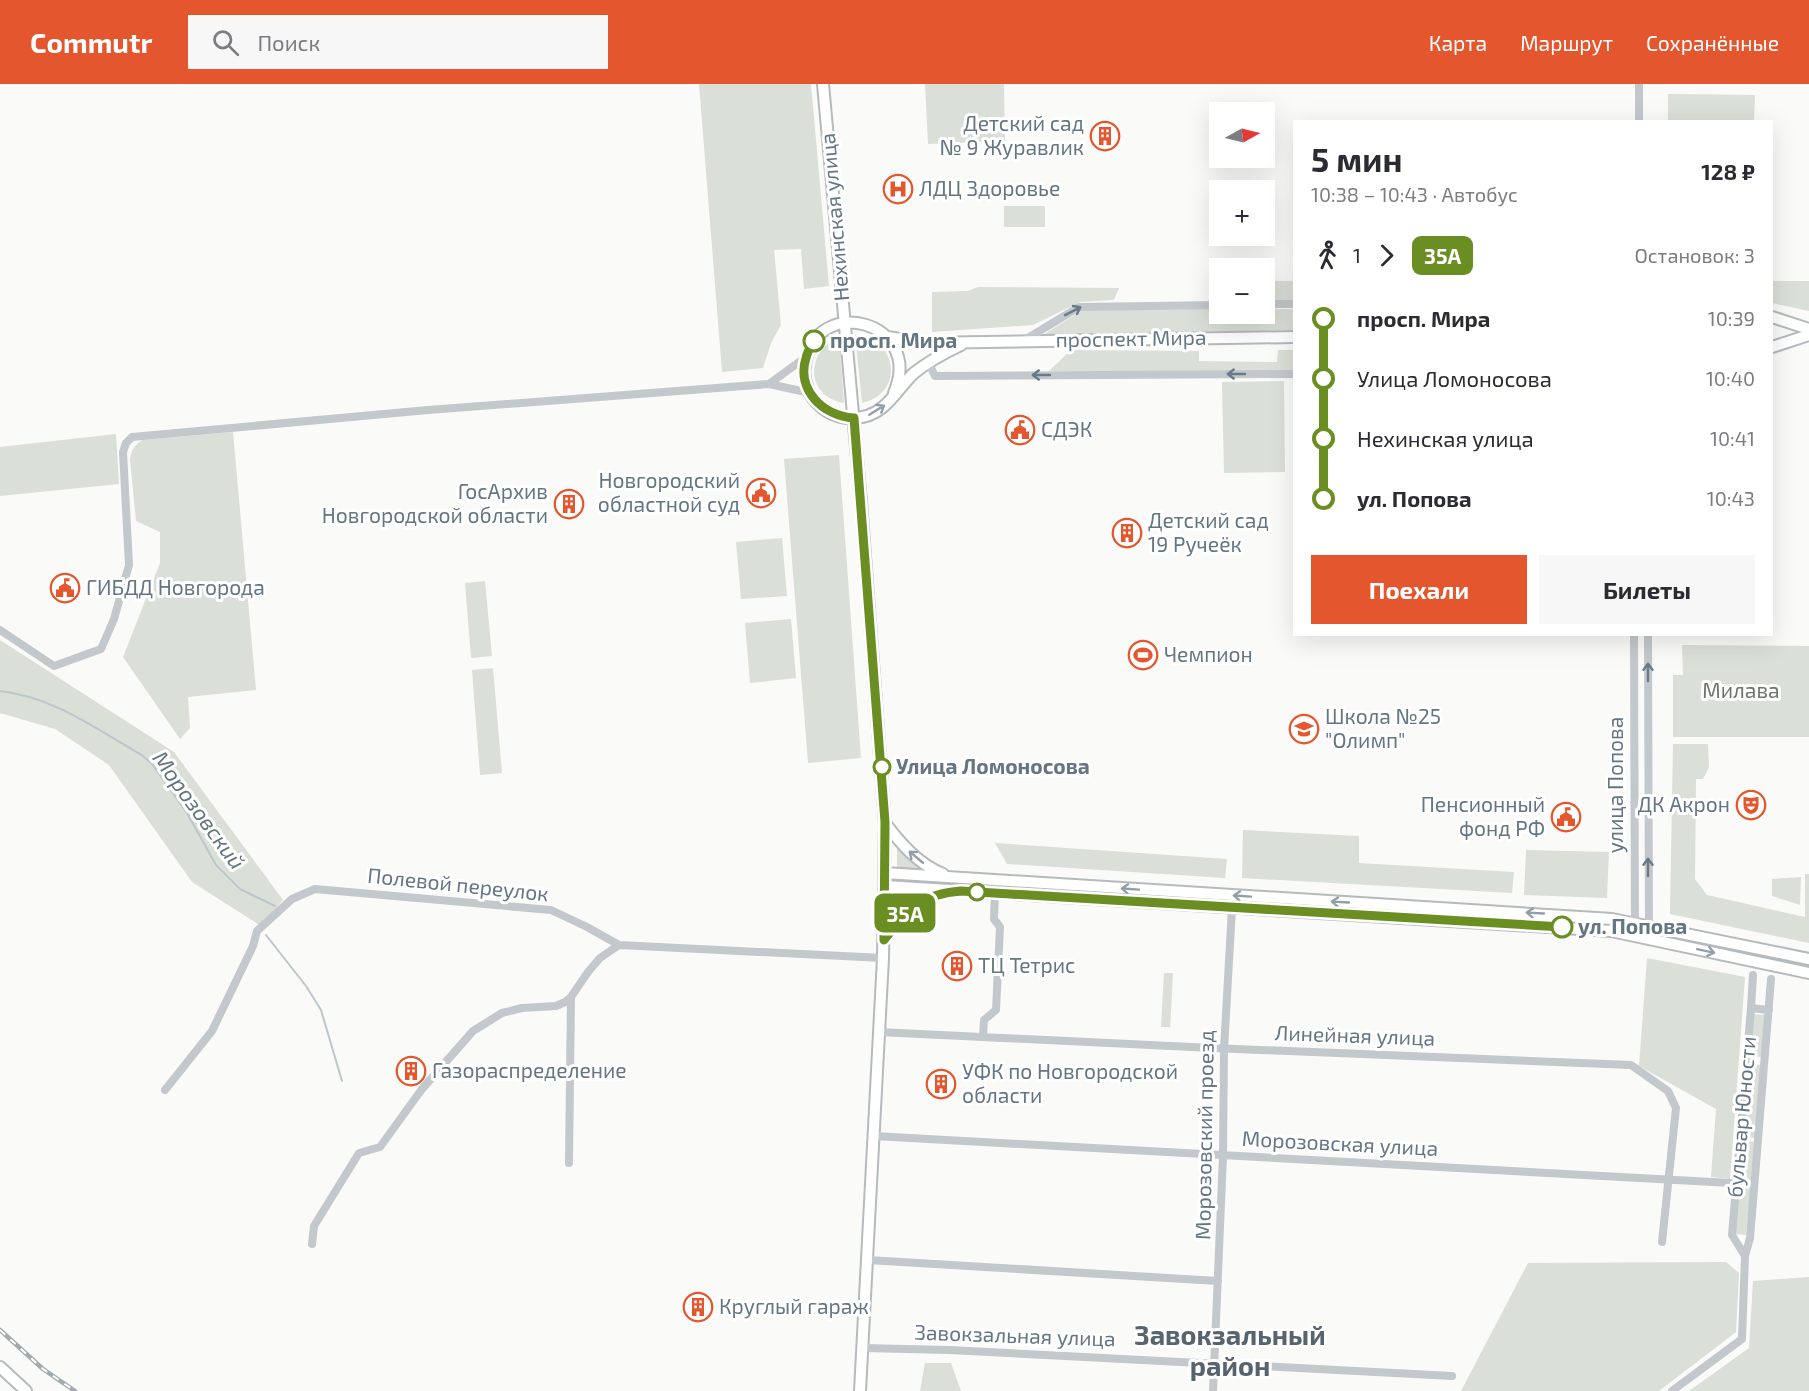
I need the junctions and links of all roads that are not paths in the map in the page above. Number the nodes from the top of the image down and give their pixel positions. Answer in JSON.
{"nodes":[{"id":1,"x":824,"y":84,"type":"edge"},
{"id":2,"x":1639,"y":84,"type":"edge"},
{"id":3,"x":1639,"y":120,"type":"edge"},
{"id":4,"x":1275,"y":304,"type":"edge"},
{"id":5,"x":1293,"y":304,"type":"edge"},
{"id":6,"x":1209,"y":305,"type":"edge"},
{"id":7,"x":1773,"y":317,"type":"edge"},
{"id":8,"x":845,"y":322,"type":"junction"},
{"id":9,"x":1809,"y":329,"type":"edge"},
{"id":10,"x":1809,"y":335,"type":"edge"},
{"id":11,"x":888,"y":337,"type":"junction"},
{"id":12,"x":1293,"y":337,"type":"edge"},
{"id":13,"x":1023,"y":341,"type":"junction"},
{"id":14,"x":967,"y":343,"type":"junction"},
{"id":15,"x":1773,"y":347,"type":"edge"},
{"id":16,"x":806,"y":357,"type":"junction"},
{"id":17,"x":928,"y":362,"type":"junction"},
{"id":18,"x":1293,"y":374,"type":"edge"},
{"id":19,"x":769,"y":384,"type":"junction"},
{"id":20,"x":810,"y":393,"type":"junction"},
{"id":21,"x":894,"y":393,"type":"junction"},
{"id":22,"x":854,"y":418,"type":"junction"},
{"id":23,"x":0,"y":630,"type":"edge"},
{"id":24,"x":1634,"y":636,"type":"edge"},
{"id":25,"x":1648,"y":636,"type":"edge"},
{"id":26,"x":885,"y":822,"type":"junction"},
{"id":27,"x":885,"y":873,"type":"junction"},
{"id":28,"x":958,"y":878,"type":"junction"},
{"id":29,"x":885,"y":886,"type":"junction"},
{"id":30,"x":1096,"y":886,"type":"junction"},
{"id":31,"x":961,"y":891,"type":"junction"},
{"id":32,"x":995,"y":893,"type":"junction"},
{"id":33,"x":1095,"y":899,"type":"junction"},
{"id":34,"x":1232,"y":908,"type":"junction"},
{"id":35,"x":1477,"y":909,"type":"junction"},
{"id":36,"x":1476,"y":922,"type":"junction"},
{"id":37,"x":1635,"y":923,"type":"junction"},
{"id":38,"x":1649,"y":925,"type":"junction"},
{"id":39,"x":1635,"y":936,"type":"junction"},
{"id":40,"x":1649,"y":939,"type":"junction"},
{"id":41,"x":884,"y":940,"type":"junction"},
{"id":42,"x":619,"y":945,"type":"junction"},
{"id":43,"x":883,"y":958,"type":"junction"},
{"id":44,"x":1809,"y":959,"type":"edge"},
{"id":45,"x":1809,"y":973,"type":"edge"},
{"id":46,"x":1753,"y":975,"type":"dead end"},
{"id":47,"x":1771,"y":979,"type":"dead end"},
{"id":48,"x":571,"y":997,"type":"junction"},
{"id":49,"x":1750,"y":1008,"type":"junction"},
{"id":50,"x":1769,"y":1010,"type":"junction"},
{"id":51,"x":879,"y":1032,"type":"junction"},
{"id":52,"x":983,"y":1037,"type":"junction"},
{"id":53,"x":1224,"y":1048,"type":"junction"},
{"id":54,"x":165,"y":1090,"type":"dead end"},
{"id":55,"x":874,"y":1136,"type":"junction"},
{"id":56,"x":1223,"y":1156,"type":"junction"},
{"id":57,"x":569,"y":1163,"type":"dead end"},
{"id":58,"x":1669,"y":1179,"type":"junction"},
{"id":59,"x":1731,"y":1183,"type":"dead end"},
{"id":60,"x":1662,"y":1242,"type":"dead end"},
{"id":61,"x":312,"y":1244,"type":"dead end"},
{"id":62,"x":1745,"y":1257,"type":"junction"},
{"id":63,"x":868,"y":1260,"type":"junction"},
{"id":64,"x":1218,"y":1281,"type":"junction"},
{"id":65,"x":863,"y":1348,"type":"junction"},
{"id":66,"x":1214,"y":1362,"type":"junction"},
{"id":67,"x":0,"y":1367,"type":"edge"},
{"id":68,"x":1452,"y":1376,"type":"dead end"},
{"id":69,"x":26,"y":1391,"type":"edge"},
{"id":70,"x":860,"y":1391,"type":"edge"},
{"id":71,"x":1213,"y":1391,"type":"edge"},
{"id":72,"x":1672,"y":1391,"type":"edge"}],
"edges":[{"from":1,"to":8,"type":"main road","name":"Нехинская улица"},
{"from":2,"to":3,"type":"street"},
{"from":4,"to":5,"type":"street"},
{"from":13,"to":6,"type":"street","one_way":true},
{"from":7,"to":9,"type":"main road"},
{"from":8,"to":11,"type":"main road","name":"проспект Мира"},
{"from":8,"to":16,"type":"main road"},
{"from":8,"to":22,"type":"main road","name":"Нехинская улица"},
{"from":10,"to":15,"type":"main road"},
{"from":11,"to":14,"type":"main road","name":"проспект Мира"},
{"from":11,"to":21,"type":"main road"},
{"from":12,"to":13,"type":"main road","name":"проспект Мира"},
{"from":13,"to":14,"type":"main road","name":"проспект Мира"},
{"from":14,"to":17,"type":"main road","name":"проспект Мира"},
{"from":16,"to":19,"type":"street"},
{"from":16,"to":20,"type":"main road"},
{"from":18,"to":17,"type":"street","one_way":true},
{"from":17,"to":21,"type":"main road","name":"проспект Мира"},
{"from":19,"to":20,"type":"street"},
{"from":19,"to":23,"type":"street"},
{"from":20,"to":22,"type":"main road"},
{"from":22,"to":21,"type":"main road","name":"проспект Мира","one_way":true},
{"from":22,"to":26,"type":"main road","name":"Нехинская улица"},
{"from":24,"to":37,"type":"street","name":"улица Попова"},
{"from":38,"to":25,"type":"street","name":"улица Попова","one_way":true},
{"from":26,"to":27,"type":"main road","name":"Нехинская улица"},
{"from":28,"to":26,"type":"main road","one_way":true},
{"from":27,"to":28,"type":"main road"},
{"from":27,"to":29,"type":"main road","name":"Нехинская улица"},
{"from":28,"to":30,"type":"main road"},
{"from":29,"to":31,"type":"main road"},
{"from":29,"to":41,"type":"main road","name":"Нехинская улица"},
{"from":30,"to":33,"type":"main road"},
{"from":35,"to":30,"type":"main road","one_way":true},
{"from":31,"to":32,"type":"main road"},
{"from":31,"to":41,"type":"main road"},
{"from":32,"to":33,"type":"main road"},
{"from":32,"to":52,"type":"street"},
{"from":33,"to":34,"type":"main road"},
{"from":34,"to":36,"type":"main road"},
{"from":34,"to":53,"type":"street","name":"Морозовский проезд"},
{"from":35,"to":36,"type":"main road"},
{"from":37,"to":35,"type":"main road","one_way":true},
{"from":36,"to":39,"type":"main road"},
{"from":37,"to":38,"type":"main road"},
{"from":37,"to":39,"type":"street","name":"улица Попова"},
{"from":38,"to":40,"type":"street","name":"улица Попова"},
{"from":38,"to":44,"type":"main road"},
{"from":39,"to":40,"type":"main road"},
{"from":40,"to":45,"type":"main road","one_way":true},
{"from":41,"to":43,"type":"main road","name":"Нехинская улица"},
{"from":42,"to":43,"type":"street","name":"Полевой переулок"},
{"from":42,"to":48,"type":"street"},
{"from":42,"to":54,"type":"street","name":"Полевой переулок"},
{"from":43,"to":51,"type":"main road","name":"Нехинская улица"},
{"from":46,"to":49,"type":"street"},
{"from":47,"to":50,"type":"street","name":"бульвар Юности"},
{"from":48,"to":57,"type":"street"},
{"from":48,"to":61,"type":"street"},
{"from":49,"to":50,"type":"street"},
{"from":49,"to":62,"type":"street"},
{"from":50,"to":62,"type":"street","name":"бульвар Юности"},
{"from":51,"to":52,"type":"street","name":"Линейная улица"},
{"from":51,"to":55,"type":"main road","name":"Нехинская улица"},
{"from":52,"to":53,"type":"street","name":"Линейная улица"},
{"from":53,"to":56,"type":"street","name":"Морозовский проезд"},
{"from":53,"to":58,"type":"street","name":"Линейная улица"},
{"from":55,"to":56,"type":"street","name":"Морозовская улица"},
{"from":55,"to":63,"type":"main road","name":"Нехинская улица"},
{"from":56,"to":58,"type":"street","name":"Морозовская улица"},
{"from":56,"to":64,"type":"street","name":"Морозовский проезд"},
{"from":58,"to":59,"type":"street","name":"Морозовская улица"},
{"from":58,"to":60,"type":"street","name":"Линейная улица"},
{"from":62,"to":72,"type":"street","name":"бульвар Юности"},
{"from":63,"to":64,"type":"street"},
{"from":63,"to":65,"type":"main road","name":"Нехинская улица"},
{"from":64,"to":66,"type":"street","name":"Морозовский проезд"},
{"from":65,"to":66,"type":"street","name":"Завокзальная улица"},
{"from":65,"to":70,"type":"main road","name":"Нехинская улица"},
{"from":66,"to":68,"type":"street","name":"Завокзальная улица"},
{"from":66,"to":71,"type":"street","name":"Морозовский проезд"},
{"from":67,"to":69,"type":"main road"}]}
